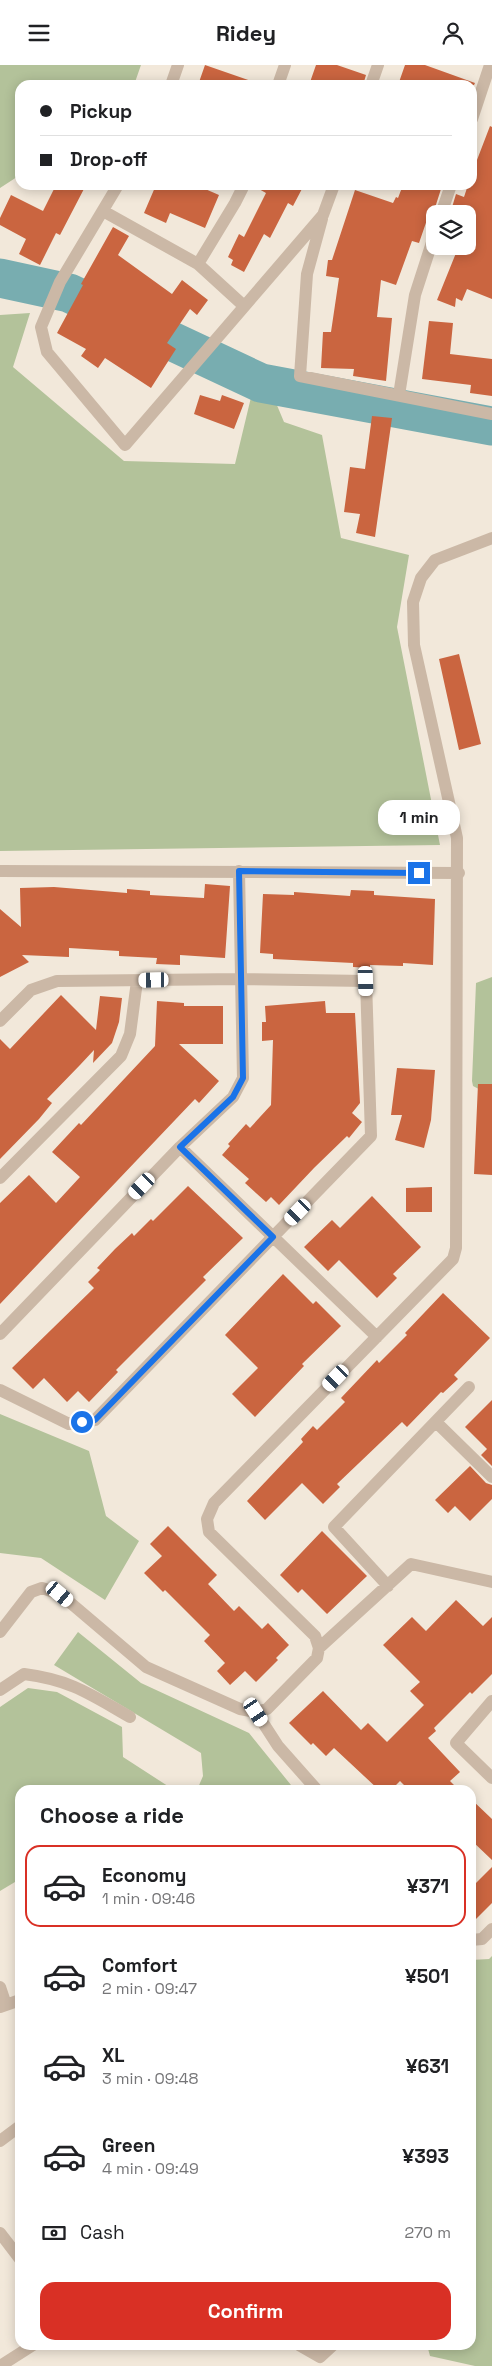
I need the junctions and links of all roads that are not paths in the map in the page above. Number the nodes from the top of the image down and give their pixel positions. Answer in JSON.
{"nodes":[{"id":1,"x":178,"y":65,"type":"edge"},
{"id":2,"x":285,"y":65,"type":"edge"},
{"id":3,"x":378,"y":65,"type":"edge"},
{"id":4,"x":490,"y":65,"type":"edge"},
{"id":5,"x":173,"y":80,"type":"edge"},
{"id":6,"x":280,"y":80,"type":"edge"},
{"id":7,"x":373,"y":80,"type":"edge"},
{"id":8,"x":477,"y":104,"type":"edge"},
{"id":9,"x":115,"y":190,"type":"edge"},
{"id":10,"x":242,"y":190,"type":"edge"},
{"id":11,"x":332,"y":190,"type":"edge"},
{"id":12,"x":449,"y":190,"type":"edge"},
{"id":13,"x":444,"y":205,"type":"edge"},
{"id":14,"x":103,"y":211,"type":"junction"},
{"id":15,"x":323,"y":215,"type":"junction"},
{"id":16,"x":428,"y":255,"type":"edge"},
{"id":17,"x":198,"y":264,"type":"junction"},
{"id":18,"x":244,"y":306,"type":"junction"},
{"id":19,"x":399,"y":395,"type":"junction"},
{"id":20,"x":492,"y":414,"type":"edge"},
{"id":21,"x":492,"y":537,"type":"edge"},
{"id":22,"x":0,"y":871,"type":"edge"},
{"id":23,"x":239,"y":871,"type":"junction"},
{"id":24,"x":459,"y":873,"type":"junction"},
{"id":25,"x":241,"y":979,"type":"junction"},
{"id":26,"x":137,"y":981,"type":"junction"},
{"id":27,"x":0,"y":1021,"type":"edge"},
{"id":28,"x":180,"y":1147,"type":"junction"},
{"id":29,"x":0,"y":1178,"type":"edge"},
{"id":30,"x":273,"y":1237,"type":"junction"},
{"id":31,"x":0,"y":1334,"type":"edge"},
{"id":32,"x":376,"y":1337,"type":"junction"},
{"id":33,"x":469,"y":1387,"type":"dead end"},
{"id":34,"x":0,"y":1390,"type":"edge"},
{"id":35,"x":436,"y":1422,"type":"junction"},
{"id":36,"x":492,"y":1477,"type":"edge"},
{"id":37,"x":492,"y":1582,"type":"edge"},
{"id":38,"x":388,"y":1586,"type":"junction"},
{"id":39,"x":2,"y":1627,"type":"edge"},
{"id":40,"x":319,"y":1648,"type":"junction"},
{"id":41,"x":0,"y":1690,"type":"edge"},
{"id":42,"x":492,"y":1701,"type":"edge"},
{"id":43,"x":256,"y":1712,"type":"junction"},
{"id":44,"x":130,"y":1717,"type":"dead end"},
{"id":45,"x":492,"y":1778,"type":"edge"},
{"id":46,"x":313,"y":1785,"type":"edge"},
{"id":47,"x":492,"y":1929,"type":"edge"},
{"id":48,"x":476,"y":1940,"type":"edge"},
{"id":49,"x":0,"y":1987,"type":"edge"},
{"id":50,"x":15,"y":2002,"type":"edge"},
{"id":51,"x":3,"y":2006,"type":"edge"},
{"id":52,"x":15,"y":2130,"type":"edge"},
{"id":53,"x":0,"y":2141,"type":"edge"},
{"id":54,"x":0,"y":2233,"type":"edge"},
{"id":55,"x":15,"y":2252,"type":"edge"},
{"id":56,"x":25,"y":2350,"type":"edge"},
{"id":57,"x":308,"y":2350,"type":"edge"},
{"id":58,"x":328,"y":2350,"type":"edge"},
{"id":59,"x":0,"y":2366,"type":"edge"}],
"edges":[{"from":1,"to":5,"type":"street"},
{"from":2,"to":6,"type":"street"},
{"from":3,"to":7,"type":"street"},
{"from":4,"to":8,"type":"street"},
{"from":9,"to":14,"type":"street"},
{"from":10,"to":17,"type":"street"},
{"from":11,"to":15,"type":"street"},
{"from":12,"to":13,"type":"street"},
{"from":14,"to":17,"type":"street"},
{"from":14,"to":18,"type":"street"},
{"from":15,"to":18,"type":"street"},
{"from":15,"to":19,"type":"street"},
{"from":16,"to":19,"type":"street"},
{"from":17,"to":18,"type":"street"},
{"from":19,"to":20,"type":"street"},
{"from":21,"to":24,"type":"street"},
{"from":22,"to":23,"type":"street"},
{"from":23,"to":24,"type":"street"},
{"from":23,"to":25,"type":"street"},
{"from":24,"to":32,"type":"street"},
{"from":25,"to":26,"type":"street"},
{"from":25,"to":28,"type":"street"},
{"from":25,"to":30,"type":"street"},
{"from":26,"to":27,"type":"street"},
{"from":26,"to":29,"type":"street"},
{"from":28,"to":30,"type":"street"},
{"from":28,"to":31,"type":"street"},
{"from":30,"to":32,"type":"street"},
{"from":30,"to":34,"type":"street"},
{"from":32,"to":40,"type":"street"},
{"from":33,"to":35,"type":"street"},
{"from":35,"to":36,"type":"street"},
{"from":35,"to":38,"type":"street"},
{"from":37,"to":38,"type":"street"},
{"from":38,"to":40,"type":"street"},
{"from":39,"to":43,"type":"street"},
{"from":40,"to":43,"type":"street"},
{"from":41,"to":44,"type":"street"},
{"from":42,"to":45,"type":"street"},
{"from":43,"to":46,"type":"street"},
{"from":47,"to":48,"type":"street"},
{"from":49,"to":51,"type":"street"},
{"from":50,"to":51,"type":"street"},
{"from":52,"to":53,"type":"street"},
{"from":54,"to":55,"type":"street"},
{"from":56,"to":59,"type":"street"},
{"from":57,"to":58,"type":"street"}]}
